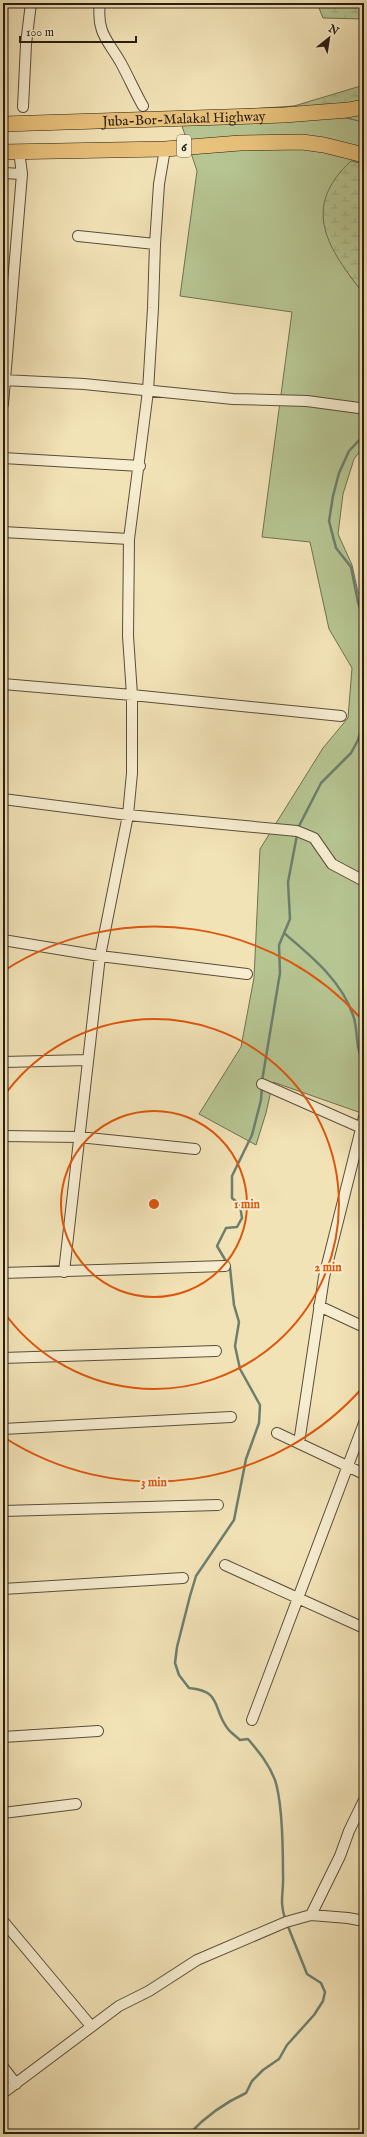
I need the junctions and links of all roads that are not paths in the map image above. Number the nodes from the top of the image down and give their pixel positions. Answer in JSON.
{"nodes":[{"id":1,"x":32,"y":3,"type":"edge"},
{"id":2,"x":100,"y":3,"type":"edge"},
{"id":3,"x":143,"y":106,"type":"dead end"},
{"id":4,"x":24,"y":107,"type":"dead end"},
{"id":5,"x":364,"y":107,"type":"edge"},
{"id":6,"x":3,"y":124,"type":"edge"},
{"id":7,"x":164,"y":149,"type":"junction"},
{"id":8,"x":19,"y":151,"type":"junction"},
{"id":9,"x":3,"y":152,"type":"edge"},
{"id":10,"x":364,"y":155,"type":"edge"},
{"id":11,"x":3,"y":173,"type":"edge"},
{"id":12,"x":22,"y":174,"type":"junction"},
{"id":13,"x":78,"y":236,"type":"dead end"},
{"id":14,"x":155,"y":244,"type":"junction"},
{"id":15,"x":4,"y":380,"type":"edge"},
{"id":16,"x":148,"y":391,"type":"junction"},
{"id":17,"x":3,"y":404,"type":"edge"},
{"id":18,"x":359,"y":408,"type":"dead end"},
{"id":19,"x":3,"y":458,"type":"edge"},
{"id":20,"x":140,"y":466,"type":"junction"},
{"id":21,"x":3,"y":532,"type":"edge"},
{"id":22,"x":129,"y":539,"type":"junction"},
{"id":23,"x":3,"y":684,"type":"edge"},
{"id":24,"x":132,"y":695,"type":"junction"},
{"id":25,"x":341,"y":716,"type":"dead end"},
{"id":26,"x":3,"y":799,"type":"edge"},
{"id":27,"x":128,"y":815,"type":"junction"},
{"id":28,"x":364,"y":882,"type":"edge"},
{"id":29,"x":3,"y":940,"type":"edge"},
{"id":30,"x":100,"y":956,"type":"junction"},
{"id":31,"x":247,"y":974,"type":"dead end"},
{"id":32,"x":88,"y":1060,"type":"junction"},
{"id":33,"x":3,"y":1062,"type":"edge"},
{"id":34,"x":262,"y":1084,"type":"dead end"},
{"id":35,"x":364,"y":1117,"type":"edge"},
{"id":36,"x":363,"y":1128,"type":"edge"},
{"id":37,"x":3,"y":1136,"type":"edge"},
{"id":38,"x":79,"y":1137,"type":"junction"},
{"id":39,"x":195,"y":1149,"type":"dead end"},
{"id":40,"x":225,"y":1266,"type":"dead end"},
{"id":41,"x":64,"y":1272,"type":"junction"},
{"id":42,"x":3,"y":1273,"type":"edge"},
{"id":43,"x":319,"y":1306,"type":"junction"},
{"id":44,"x":364,"y":1327,"type":"edge"},
{"id":45,"x":216,"y":1351,"type":"dead end"},
{"id":46,"x":3,"y":1358,"type":"edge"},
{"id":47,"x":231,"y":1418,"type":"dead end"},
{"id":48,"x":364,"y":1423,"type":"edge"},
{"id":49,"x":3,"y":1429,"type":"edge"},
{"id":50,"x":277,"y":1433,"type":"dead end"},
{"id":51,"x":299,"y":1444,"type":"junction"},
{"id":52,"x":348,"y":1466,"type":"junction"},
{"id":53,"x":364,"y":1474,"type":"edge"},
{"id":54,"x":218,"y":1505,"type":"dead end"},
{"id":55,"x":3,"y":1511,"type":"edge"},
{"id":56,"x":224,"y":1565,"type":"dead end"},
{"id":57,"x":183,"y":1578,"type":"dead end"},
{"id":58,"x":3,"y":1589,"type":"edge"},
{"id":59,"x":298,"y":1599,"type":"junction"},
{"id":60,"x":364,"y":1628,"type":"edge"},
{"id":61,"x":252,"y":1720,"type":"dead end"},
{"id":62,"x":98,"y":1731,"type":"dead end"},
{"id":63,"x":3,"y":1737,"type":"edge"},
{"id":64,"x":364,"y":1800,"type":"edge"},
{"id":65,"x":76,"y":1804,"type":"dead end"},
{"id":66,"x":3,"y":1812,"type":"edge"},
{"id":67,"x":311,"y":1915,"type":"junction"},
{"id":68,"x":3,"y":1921,"type":"edge"},
{"id":69,"x":364,"y":1921,"type":"edge"},
{"id":70,"x":91,"y":2026,"type":"junction"},
{"id":71,"x":3,"y":2067,"type":"edge"},
{"id":72,"x":16,"y":2084,"type":"junction"},
{"id":73,"x":3,"y":2093,"type":"edge"}],
"edges":[{"from":1,"to":4,"type":"street"},
{"from":2,"to":3,"type":"street"},
{"from":5,"to":6,"type":"highway","name":"Juba-Bor-Malakal Highway","number":"6"},
{"from":7,"to":8,"type":"highway","name":"Juba-Bor-Malakal Highway","number":"6"},
{"from":7,"to":10,"type":"highway","name":"Juba-Bor-Malakal Highway","number":"6"},
{"from":7,"to":14,"type":"street"},
{"from":8,"to":9,"type":"highway","name":"Juba-Bor-Malakal Highway","number":"6"},
{"from":8,"to":12,"type":"street"},
{"from":11,"to":12,"type":"street"},
{"from":12,"to":15,"type":"street"},
{"from":13,"to":14,"type":"street"},
{"from":14,"to":16,"type":"street"},
{"from":15,"to":16,"type":"street"},
{"from":15,"to":17,"type":"street"},
{"from":16,"to":18,"type":"street"},
{"from":16,"to":20,"type":"street"},
{"from":19,"to":20,"type":"street"},
{"from":20,"to":22,"type":"street"},
{"from":21,"to":22,"type":"street"},
{"from":22,"to":24,"type":"street"},
{"from":23,"to":24,"type":"street"},
{"from":24,"to":25,"type":"street"},
{"from":24,"to":27,"type":"street"},
{"from":26,"to":27,"type":"street"},
{"from":27,"to":28,"type":"street"},
{"from":27,"to":30,"type":"street"},
{"from":29,"to":30,"type":"street"},
{"from":30,"to":31,"type":"street"},
{"from":30,"to":32,"type":"street"},
{"from":32,"to":33,"type":"street"},
{"from":32,"to":38,"type":"street"},
{"from":34,"to":36,"type":"street"},
{"from":35,"to":36,"type":"street"},
{"from":36,"to":43,"type":"street"},
{"from":37,"to":38,"type":"street"},
{"from":38,"to":39,"type":"street"},
{"from":38,"to":41,"type":"street"},
{"from":40,"to":41,"type":"street"},
{"from":41,"to":42,"type":"street"},
{"from":43,"to":44,"type":"street"},
{"from":43,"to":51,"type":"street"},
{"from":45,"to":46,"type":"street"},
{"from":47,"to":49,"type":"street"},
{"from":48,"to":52,"type":"street"},
{"from":50,"to":51,"type":"street"},
{"from":51,"to":52,"type":"street"},
{"from":52,"to":53,"type":"street"},
{"from":52,"to":59,"type":"street"},
{"from":54,"to":55,"type":"street"},
{"from":56,"to":59,"type":"street"},
{"from":57,"to":58,"type":"street"},
{"from":59,"to":60,"type":"street"},
{"from":59,"to":61,"type":"street"},
{"from":62,"to":63,"type":"street"},
{"from":64,"to":67,"type":"street"},
{"from":65,"to":66,"type":"street"},
{"from":67,"to":69,"type":"street"},
{"from":67,"to":70,"type":"street"},
{"from":68,"to":70,"type":"street"},
{"from":70,"to":72,"type":"street"},
{"from":71,"to":72,"type":"street"},
{"from":72,"to":73,"type":"street"}]}
